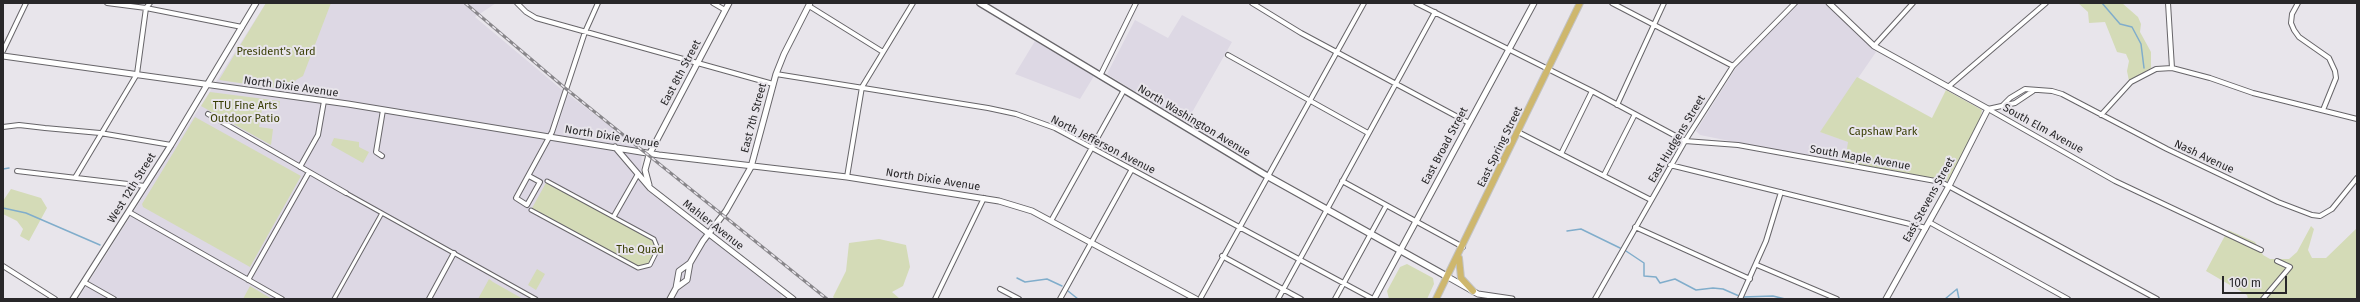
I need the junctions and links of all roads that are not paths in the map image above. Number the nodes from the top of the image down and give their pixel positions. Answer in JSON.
{"nodes":[{"id":1,"x":26,"y":3,"type":"edge"},
{"id":2,"x":107,"y":3,"type":"edge"},
{"id":3,"x":150,"y":3,"type":"edge"},
{"id":4,"x":256,"y":3,"type":"edge"},
{"id":5,"x":517,"y":3,"type":"edge"},
{"id":6,"x":598,"y":3,"type":"edge"},
{"id":7,"x":713,"y":3,"type":"edge"},
{"id":8,"x":729,"y":3,"type":"edge"},
{"id":9,"x":913,"y":3,"type":"edge"},
{"id":10,"x":980,"y":3,"type":"edge"},
{"id":11,"x":1136,"y":3,"type":"edge"},
{"id":12,"x":1252,"y":3,"type":"edge"},
{"id":13,"x":1364,"y":3,"type":"edge"},
{"id":14,"x":1416,"y":3,"type":"edge"},
{"id":15,"x":1534,"y":3,"type":"edge"},
{"id":16,"x":1580,"y":3,"type":"edge"},
{"id":17,"x":1612,"y":3,"type":"edge"},
{"id":18,"x":1664,"y":3,"type":"edge"},
{"id":19,"x":1795,"y":3,"type":"edge"},
{"id":20,"x":1829,"y":3,"type":"edge"},
{"id":21,"x":1913,"y":3,"type":"edge"},
{"id":22,"x":2046,"y":3,"type":"edge"},
{"id":23,"x":2168,"y":3,"type":"edge"},
{"id":24,"x":2298,"y":3,"type":"edge"},
{"id":25,"x":809,"y":4,"type":"edge"},
{"id":26,"x":146,"y":8,"type":"junction"},
{"id":27,"x":725,"y":10,"type":"junction"},
{"id":28,"x":1435,"y":12,"type":"junction"},
{"id":29,"x":1653,"y":25,"type":"junction"},
{"id":30,"x":242,"y":27,"type":"junction"},
{"id":31,"x":585,"y":32,"type":"junction"},
{"id":32,"x":1874,"y":46,"type":"junction"},
{"id":33,"x":1509,"y":50,"type":"junction"},
{"id":34,"x":3,"y":51,"type":"edge"},
{"id":35,"x":883,"y":52,"type":"junction"},
{"id":36,"x":1336,"y":52,"type":"junction"},
{"id":37,"x":1228,"y":55,"type":"dead end"},
{"id":38,"x":3,"y":56,"type":"edge"},
{"id":39,"x":697,"y":64,"type":"junction"},
{"id":40,"x":1733,"y":66,"type":"junction"},
{"id":41,"x":2172,"y":68,"type":"junction"},
{"id":42,"x":1549,"y":70,"type":"junction"},
{"id":43,"x":138,"y":74,"type":"junction"},
{"id":44,"x":776,"y":74,"type":"junction"},
{"id":45,"x":1100,"y":76,"type":"junction"},
{"id":46,"x":773,"y":84,"type":"junction"},
{"id":47,"x":1396,"y":84,"type":"junction"},
{"id":48,"x":207,"y":86,"type":"junction"},
{"id":49,"x":862,"y":87,"type":"junction"},
{"id":50,"x":1948,"y":87,"type":"junction"},
{"id":51,"x":1124,"y":90,"type":"junction"},
{"id":52,"x":1592,"y":91,"type":"junction"},
{"id":53,"x":2033,"y":91,"type":"junction"},
{"id":54,"x":1310,"y":100,"type":"junction"},
{"id":55,"x":324,"y":101,"type":"junction"},
{"id":56,"x":1617,"y":105,"type":"junction"},
{"id":57,"x":2003,"y":105,"type":"junction"},
{"id":58,"x":1988,"y":109,"type":"junction"},
{"id":59,"x":383,"y":110,"type":"junction"},
{"id":60,"x":2323,"y":110,"type":"junction"},
{"id":61,"x":208,"y":114,"type":"dead end"},
{"id":62,"x":1634,"y":114,"type":"junction"},
{"id":63,"x":2101,"y":115,"type":"junction"},
{"id":64,"x":2357,"y":119,"type":"edge"},
{"id":65,"x":1469,"y":123,"type":"junction"},
{"id":66,"x":3,"y":127,"type":"edge"},
{"id":67,"x":1518,"y":132,"type":"junction"},
{"id":68,"x":100,"y":133,"type":"junction"},
{"id":69,"x":1368,"y":133,"type":"junction"},
{"id":70,"x":550,"y":138,"type":"junction"},
{"id":71,"x":1684,"y":141,"type":"junction"},
{"id":72,"x":171,"y":145,"type":"junction"},
{"id":73,"x":1092,"y":147,"type":"junction"},
{"id":74,"x":615,"y":148,"type":"junction"},
{"id":75,"x":636,"y":151,"type":"junction"},
{"id":76,"x":650,"y":153,"type":"junction"},
{"id":77,"x":1562,"y":154,"type":"junction"},
{"id":78,"x":382,"y":156,"type":"dead end"},
{"id":79,"x":1670,"y":165,"type":"junction"},
{"id":80,"x":300,"y":167,"type":"junction"},
{"id":81,"x":751,"y":167,"type":"junction"},
{"id":82,"x":1132,"y":169,"type":"junction"},
{"id":83,"x":645,"y":170,"type":"junction"},
{"id":84,"x":17,"y":171,"type":"dead end"},
{"id":85,"x":309,"y":172,"type":"junction"},
{"id":86,"x":638,"y":174,"type":"junction"},
{"id":87,"x":1604,"y":175,"type":"junction"},
{"id":88,"x":76,"y":176,"type":"junction"},
{"id":89,"x":529,"y":176,"type":"junction"},
{"id":90,"x":1267,"y":176,"type":"junction"},
{"id":91,"x":847,"y":177,"type":"junction"},
{"id":92,"x":2357,"y":178,"type":"edge"},
{"id":93,"x":547,"y":181,"type":"dead end"},
{"id":94,"x":1342,"y":181,"type":"junction"},
{"id":95,"x":145,"y":186,"type":"junction"},
{"id":96,"x":1949,"y":186,"type":"junction"},
{"id":97,"x":650,"y":188,"type":"junction"},
{"id":98,"x":1781,"y":192,"type":"junction"},
{"id":99,"x":346,"y":193,"type":"joint"},
{"id":100,"x":984,"y":198,"type":"junction"},
{"id":101,"x":1651,"y":200,"type":"junction"},
{"id":102,"x":1386,"y":206,"type":"junction"},
{"id":103,"x":531,"y":210,"type":"dead end"},
{"id":104,"x":1326,"y":211,"type":"junction"},
{"id":105,"x":129,"y":212,"type":"junction"},
{"id":106,"x":382,"y":213,"type":"junction"},
{"id":107,"x":614,"y":216,"type":"dead end"},
{"id":108,"x":1051,"y":221,"type":"junction"},
{"id":109,"x":1415,"y":222,"type":"junction"},
{"id":110,"x":1929,"y":222,"type":"junction"},
{"id":111,"x":1238,"y":227,"type":"junction"},
{"id":112,"x":1635,"y":227,"type":"junction"},
{"id":113,"x":1926,"y":228,"type":"junction"},
{"id":114,"x":708,"y":234,"type":"junction"},
{"id":115,"x":1371,"y":235,"type":"junction"},
{"id":116,"x":1090,"y":241,"type":"junction"},
{"id":117,"x":1463,"y":247,"type":"junction"},
{"id":118,"x":2261,"y":250,"type":"dead end"},
{"id":119,"x":1399,"y":251,"type":"junction"},
{"id":120,"x":454,"y":253,"type":"junction"},
{"id":121,"x":1459,"y":255,"type":"junction"},
{"id":122,"x":1222,"y":256,"type":"junction"},
{"id":123,"x":1299,"y":260,"type":"junction"},
{"id":124,"x":2278,"y":261,"type":"dead end"},
{"id":125,"x":690,"y":263,"type":"junction"},
{"id":126,"x":1757,"y":265,"type":"junction"},
{"id":127,"x":3,"y":267,"type":"edge"},
{"id":128,"x":1448,"y":277,"type":"junction"},
{"id":129,"x":1750,"y":279,"type":"junction"},
{"id":130,"x":248,"y":280,"type":"junction"},
{"id":131,"x":84,"y":282,"type":"junction"},
{"id":132,"x":1344,"y":284,"type":"junction"},
{"id":133,"x":676,"y":288,"type":"junction"},
{"id":134,"x":1000,"y":289,"type":"dead end"},
{"id":135,"x":1283,"y":290,"type":"junction"},
{"id":136,"x":1476,"y":295,"type":"edge"},
{"id":137,"x":785,"y":297,"type":"edge"},
{"id":138,"x":55,"y":299,"type":"edge"},
{"id":139,"x":73,"y":299,"type":"edge"},
{"id":140,"x":114,"y":299,"type":"edge"},
{"id":141,"x":282,"y":299,"type":"edge"},
{"id":142,"x":334,"y":299,"type":"edge"},
{"id":143,"x":429,"y":299,"type":"edge"},
{"id":144,"x":536,"y":299,"type":"edge"},
{"id":145,"x":670,"y":299,"type":"edge"},
{"id":146,"x":793,"y":299,"type":"edge"},
{"id":147,"x":935,"y":299,"type":"edge"},
{"id":148,"x":1019,"y":299,"type":"edge"},
{"id":149,"x":1060,"y":299,"type":"edge"},
{"id":150,"x":1196,"y":299,"type":"edge"},
{"id":151,"x":1200,"y":299,"type":"edge"},
{"id":152,"x":1278,"y":299,"type":"edge"},
{"id":153,"x":1301,"y":299,"type":"edge"},
{"id":154,"x":1336,"y":299,"type":"edge"},
{"id":155,"x":1373,"y":299,"type":"edge"},
{"id":156,"x":1436,"y":299,"type":"edge"},
{"id":157,"x":1511,"y":299,"type":"edge"},
{"id":158,"x":1595,"y":299,"type":"edge"},
{"id":159,"x":1740,"y":299,"type":"edge"},
{"id":160,"x":1837,"y":299,"type":"edge"},
{"id":161,"x":1886,"y":299,"type":"edge"},
{"id":162,"x":2068,"y":299,"type":"edge"},
{"id":163,"x":2157,"y":299,"type":"edge"},
{"id":164,"x":2263,"y":299,"type":"edge"}],
"edges":[{"from":1,"to":34,"type":"street"},
{"from":2,"to":26,"type":"street"},
{"from":3,"to":26,"type":"street"},
{"from":4,"to":30,"type":"street","name":"West 12th Street"},
{"from":5,"to":31,"type":"street"},
{"from":6,"to":31,"type":"street"},
{"from":7,"to":27,"type":"street"},
{"from":8,"to":27,"type":"street","name":"East 8th Street"},
{"from":9,"to":35,"type":"street"},
{"from":10,"to":45,"type":"main road","name":"North Washington Avenue"},
{"from":11,"to":45,"type":"street"},
{"from":12,"to":36,"type":"street"},
{"from":13,"to":36,"type":"street"},
{"from":14,"to":28,"type":"street","name":"South Maple Avenue"},
{"from":15,"to":33,"type":"street","name":"East Broad Street"},
{"from":16,"to":42,"type":"main road","name":"East Spring Street"},
{"from":17,"to":29,"type":"street"},
{"from":18,"to":29,"type":"street"},
{"from":19,"to":40,"type":"street","name":"East Hudgens Street"},
{"from":20,"to":32,"type":"street","name":"South Elm Avenue"},
{"from":21,"to":32,"type":"street"},
{"from":22,"to":50,"type":"street"},
{"from":23,"to":41,"type":"street"},
{"from":24,"to":60,"type":"street"},
{"from":25,"to":35,"type":"street"},
{"from":25,"to":44,"type":"street","name":"East 7th Street"},
{"from":26,"to":30,"type":"street"},
{"from":26,"to":43,"type":"street"},
{"from":27,"to":39,"type":"street","name":"East 8th Street"},
{"from":28,"to":33,"type":"street","name":"South Maple Avenue"},
{"from":28,"to":47,"type":"street"},
{"from":29,"to":40,"type":"street"},
{"from":29,"to":56,"type":"street"},
{"from":30,"to":48,"type":"street","name":"West 12th Street"},
{"from":31,"to":39,"type":"street"},
{"from":31,"to":70,"type":"street"},
{"from":32,"to":50,"type":"street","name":"South Elm Avenue"},
{"from":33,"to":42,"type":"street","name":"South Maple Avenue"},
{"from":33,"to":65,"type":"street","name":"East Broad Street"},
{"from":35,"to":49,"type":"street"},
{"from":36,"to":47,"type":"street"},
{"from":36,"to":54,"type":"street"},
{"from":37,"to":54,"type":"street"},
{"from":38,"to":43,"type":"street","name":"North Dixie Avenue"},
{"from":39,"to":46,"type":"street"},
{"from":39,"to":76,"type":"street","name":"East 8th Street"},
{"from":40,"to":71,"type":"street","name":"East Hudgens Street"},
{"from":41,"to":60,"type":"street"},
{"from":41,"to":63,"type":"street"},
{"from":42,"to":52,"type":"street","name":"South Maple Avenue"},
{"from":42,"to":67,"type":"main road","name":"East Spring Street"},
{"from":43,"to":48,"type":"street","name":"North Dixie Avenue"},
{"from":43,"to":68,"type":"street"},
{"from":44,"to":46,"type":"street","name":"East 7th Street"},
{"from":44,"to":49,"type":"street","name":"North Jefferson Avenue"},
{"from":45,"to":51,"type":"main road","name":"North Washington Avenue"},
{"from":46,"to":81,"type":"street","name":"East 7th Street"},
{"from":47,"to":65,"type":"street"},
{"from":47,"to":69,"type":"street"},
{"from":48,"to":55,"type":"street","name":"North Dixie Avenue"},
{"from":48,"to":72,"type":"street","name":"West 12th Street"},
{"from":49,"to":73,"type":"street","name":"North Jefferson Avenue"},
{"from":49,"to":91,"type":"street"},
{"from":50,"to":58,"type":"street","name":"South Elm Avenue"},
{"from":51,"to":73,"type":"street"},
{"from":51,"to":90,"type":"main road","name":"North Washington Avenue"},
{"from":52,"to":56,"type":"street","name":"South Maple Avenue"},
{"from":52,"to":77,"type":"street"},
{"from":53,"to":57,"type":"street","name":"Nash Avenue"},
{"from":53,"to":57,"type":"street","name":"Nash Avenue"},
{"from":53,"to":63,"type":"street","name":"Nash Avenue"},
{"from":54,"to":69,"type":"street"},
{"from":54,"to":90,"type":"street"},
{"from":55,"to":59,"type":"street","name":"North Dixie Avenue"},
{"from":55,"to":80,"type":"street"},
{"from":56,"to":62,"type":"street","name":"South Maple Avenue"},
{"from":57,"to":58,"type":"street","name":"Nash Avenue"},
{"from":58,"to":96,"type":"street","name":"East Stevens Street"},
{"from":58,"to":118,"type":"street","name":"South Elm Avenue"},
{"from":59,"to":70,"type":"street","name":"North Dixie Avenue"},
{"from":59,"to":78,"type":"street"},
{"from":60,"to":64,"type":"street"},
{"from":61,"to":80,"type":"street"},
{"from":62,"to":71,"type":"street","name":"South Maple Avenue"},
{"from":62,"to":87,"type":"street"},
{"from":63,"to":92,"type":"street","name":"Nash Avenue"},
{"from":65,"to":109,"type":"street","name":"East Broad Street"},
{"from":66,"to":68,"type":"street"},
{"from":67,"to":77,"type":"street"},
{"from":67,"to":117,"type":"main road","name":"East Spring Street"},
{"from":68,"to":72,"type":"street"},
{"from":68,"to":88,"type":"street"},
{"from":69,"to":94,"type":"street"},
{"from":70,"to":74,"type":"street","name":"North Dixie Avenue"},
{"from":70,"to":89,"type":"street"},
{"from":71,"to":79,"type":"street","name":"East Hudgens Street"},
{"from":71,"to":96,"type":"street","name":"South Maple Avenue"},
{"from":72,"to":95,"type":"street","name":"West 12th Street"},
{"from":73,"to":82,"type":"street","name":"North Jefferson Avenue"},
{"from":73,"to":108,"type":"street"},
{"from":74,"to":75,"type":"street","name":"North Dixie Avenue"},
{"from":74,"to":86,"type":"street","name":"Mahler Avenue"},
{"from":75,"to":76,"type":"street","name":"North Dixie Avenue"},
{"from":75,"to":83,"type":"street"},
{"from":76,"to":81,"type":"street","name":"North Dixie Avenue"},
{"from":76,"to":83,"type":"street"},
{"from":77,"to":87,"type":"street"},
{"from":79,"to":98,"type":"street"},
{"from":79,"to":101,"type":"street","name":"East Hudgens Street"},
{"from":80,"to":85,"type":"street"},
{"from":81,"to":91,"type":"street","name":"North Dixie Avenue"},
{"from":81,"to":114,"type":"street","name":"East 7th Street"},
{"from":82,"to":111,"type":"street","name":"North Jefferson Avenue"},
{"from":82,"to":116,"type":"street"},
{"from":83,"to":97,"type":"street"},
{"from":84,"to":88,"type":"street"},
{"from":85,"to":99,"type":"street"},
{"from":85,"to":130,"type":"street"},
{"from":86,"to":97,"type":"street","name":"Mahler Avenue"},
{"from":86,"to":107,"type":"street"},
{"from":87,"to":101,"type":"street"},
{"from":88,"to":95,"type":"street"},
{"from":89,"to":89,"type":"street"},
{"from":90,"to":104,"type":"main road","name":"North Washington Avenue"},
{"from":90,"to":111,"type":"street"},
{"from":91,"to":100,"type":"street","name":"North Dixie Avenue"},
{"from":93,"to":103,"type":"street"},
{"from":94,"to":102,"type":"street"},
{"from":94,"to":104,"type":"street"},
{"from":95,"to":105,"type":"street","name":"West 12th Street"},
{"from":96,"to":110,"type":"street","name":"East Stevens Street"},
{"from":96,"to":163,"type":"street","name":"South Maple Avenue"},
{"from":97,"to":114,"type":"street","name":"Mahler Avenue"},
{"from":98,"to":113,"type":"street"},
{"from":98,"to":126,"type":"street"},
{"from":99,"to":106,"type":"street"},
{"from":100,"to":108,"type":"street","name":"North Dixie Avenue"},
{"from":100,"to":147,"type":"street"},
{"from":101,"to":112,"type":"street","name":"East Hudgens Street"},
{"from":102,"to":109,"type":"street"},
{"from":102,"to":115,"type":"street"},
{"from":104,"to":115,"type":"main road","name":"North Washington Avenue"},
{"from":104,"to":123,"type":"street"},
{"from":105,"to":130,"type":"street"},
{"from":105,"to":131,"type":"street","name":"West 12th Street"},
{"from":106,"to":120,"type":"street"},
{"from":106,"to":142,"type":"street"},
{"from":108,"to":116,"type":"street","name":"North Dixie Avenue"},
{"from":109,"to":117,"type":"street"},
{"from":109,"to":119,"type":"street","name":"East Broad Street"},
{"from":110,"to":113,"type":"street","name":"East Stevens Street"},
{"from":110,"to":162,"type":"street"},
{"from":111,"to":122,"type":"street"},
{"from":111,"to":123,"type":"street","name":"North Jefferson Avenue"},
{"from":112,"to":129,"type":"street"},
{"from":112,"to":158,"type":"street","name":"East Hudgens Street"},
{"from":113,"to":161,"type":"street","name":"East Stevens Street"},
{"from":114,"to":125,"type":"street","name":"East 7th Street"},
{"from":114,"to":137,"type":"street","name":"Mahler Avenue"},
{"from":115,"to":119,"type":"main road","name":"North Washington Avenue"},
{"from":115,"to":132,"type":"street"},
{"from":116,"to":149,"type":"street"},
{"from":116,"to":150,"type":"street","name":"North Dixie Avenue"},
{"from":117,"to":121,"type":"main road","name":"East Spring Street"},
{"from":119,"to":128,"type":"main road","name":"North Washington Avenue"},
{"from":119,"to":155,"type":"street","name":"East Broad Street"},
{"from":120,"to":143,"type":"street"},
{"from":120,"to":144,"type":"street"},
{"from":121,"to":128,"type":"main road","name":"East Spring Street"},
{"from":121,"to":136,"type":"main road"},
{"from":122,"to":135,"type":"street"},
{"from":122,"to":151,"type":"street"},
{"from":123,"to":132,"type":"street","name":"North Jefferson Avenue"},
{"from":123,"to":135,"type":"street"},
{"from":124,"to":164,"type":"street"},
{"from":125,"to":133,"type":"street"},
{"from":125,"to":133,"type":"street"},
{"from":126,"to":129,"type":"street"},
{"from":126,"to":160,"type":"street"},
{"from":127,"to":138,"type":"street"},
{"from":128,"to":136,"type":"street"},
{"from":128,"to":156,"type":"main road","name":"East Spring Street"},
{"from":129,"to":159,"type":"street"},
{"from":130,"to":141,"type":"street"},
{"from":131,"to":139,"type":"street","name":"West 12th Street"},
{"from":131,"to":140,"type":"street"},
{"from":132,"to":154,"type":"street"},
{"from":132,"to":155,"type":"street","name":"North Jefferson Avenue"},
{"from":133,"to":145,"type":"street"},
{"from":134,"to":148,"type":"street"},
{"from":135,"to":152,"type":"street"},
{"from":135,"to":153,"type":"street"},
{"from":136,"to":157,"type":"street"},
{"from":137,"to":146,"type":"street","name":"Mahler Avenue"}]}
